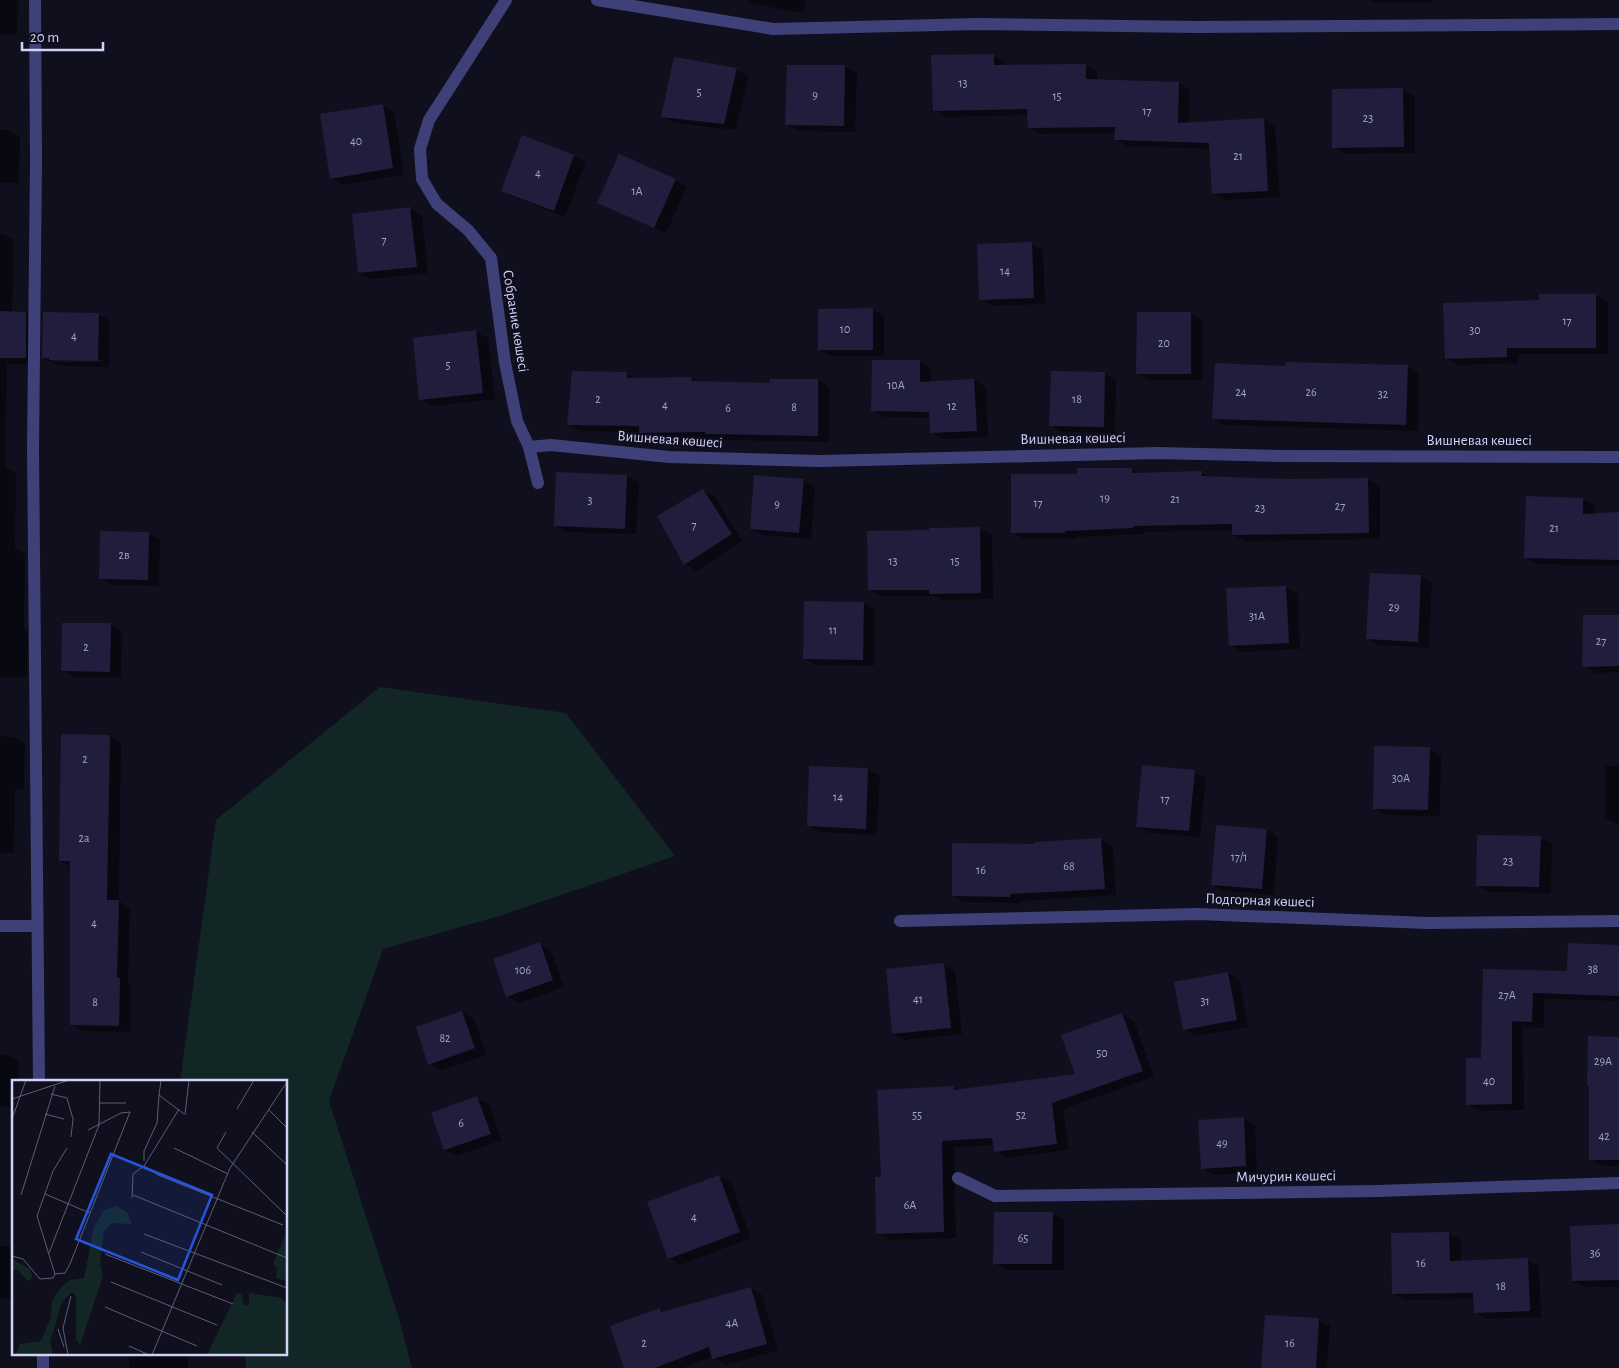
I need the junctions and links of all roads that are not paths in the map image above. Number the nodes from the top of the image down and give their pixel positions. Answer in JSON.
{"nodes":[{"id":1,"x":35,"y":0,"type":"edge"},
{"id":2,"x":506,"y":0,"type":"edge"},
{"id":3,"x":597,"y":0,"type":"edge"},
{"id":4,"x":1619,"y":24,"type":"edge"},
{"id":5,"x":529,"y":447,"type":"junction"},
{"id":6,"x":1619,"y":457,"type":"edge"},
{"id":7,"x":538,"y":483,"type":"dead end"},
{"id":8,"x":1619,"y":920,"type":"edge"},
{"id":9,"x":900,"y":921,"type":"dead end"},
{"id":10,"x":0,"y":926,"type":"edge"},
{"id":11,"x":37,"y":926,"type":"junction"},
{"id":12,"x":39,"y":1080,"type":"edge"},
{"id":13,"x":958,"y":1178,"type":"dead end"},
{"id":14,"x":1619,"y":1183,"type":"edge"}],
"edges":[{"from":1,"to":11,"type":"street"},
{"from":2,"to":5,"type":"street","name":"Собрание көшесі"},
{"from":3,"to":4,"type":"street"},
{"from":5,"to":6,"type":"street","name":"Вишневая көшесі"},
{"from":5,"to":7,"type":"street","name":"Собрание көшесі"},
{"from":8,"to":9,"type":"street","name":"Подгорная көшесі"},
{"from":10,"to":11,"type":"street"},
{"from":11,"to":12,"type":"street"},
{"from":13,"to":14,"type":"street","name":"Мичурин көшесі"}]}
